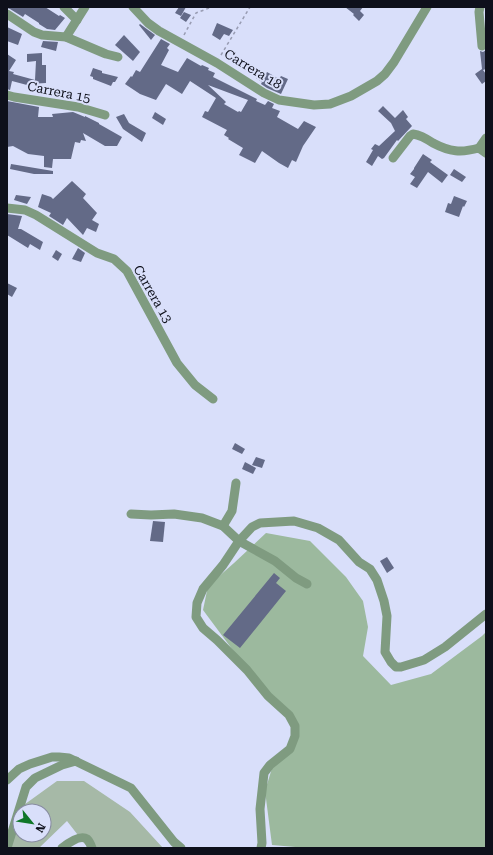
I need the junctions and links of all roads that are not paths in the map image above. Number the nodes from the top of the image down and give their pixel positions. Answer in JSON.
{"nodes":[{"id":1,"x":64,"y":7,"type":"edge"},
{"id":2,"x":85,"y":7,"type":"edge"},
{"id":3,"x":133,"y":7,"type":"edge"},
{"id":4,"x":427,"y":7,"type":"edge"},
{"id":5,"x":480,"y":7,"type":"edge"},
{"id":6,"x":7,"y":14,"type":"edge"},
{"id":7,"x":77,"y":20,"type":"junction"},
{"id":8,"x":66,"y":37,"type":"junction"},
{"id":9,"x":482,"y":46,"type":"dead end"},
{"id":10,"x":118,"y":57,"type":"dead end"},
{"id":11,"x":7,"y":95,"type":"edge"},
{"id":12,"x":105,"y":115,"type":"dead end"},
{"id":13,"x":486,"y":138,"type":"edge"},
{"id":14,"x":483,"y":150,"type":"edge"},
{"id":15,"x":393,"y":158,"type":"dead end"},
{"id":16,"x":7,"y":208,"type":"edge"},
{"id":17,"x":213,"y":399,"type":"dead end"},
{"id":18,"x":236,"y":483,"type":"dead end"},
{"id":19,"x":131,"y":514,"type":"dead end"},
{"id":20,"x":222,"y":526,"type":"junction"},
{"id":21,"x":239,"y":541,"type":"junction"},
{"id":22,"x":307,"y":584,"type":"dead end"},
{"id":23,"x":486,"y":614,"type":"edge"},
{"id":24,"x":76,"y":761,"type":"junction"},
{"id":25,"x":7,"y":780,"type":"edge"},
{"id":26,"x":7,"y":848,"type":"edge"},
{"id":27,"x":62,"y":848,"type":"edge"},
{"id":28,"x":92,"y":848,"type":"edge"},
{"id":29,"x":181,"y":848,"type":"edge"},
{"id":30,"x":261,"y":848,"type":"edge"}],
"edges":[{"from":1,"to":7,"type":"street"},
{"from":2,"to":7,"type":"street"},
{"from":3,"to":4,"type":"street","name":"Carrera 18"},
{"from":5,"to":9,"type":"street"},
{"from":6,"to":8,"type":"street"},
{"from":7,"to":8,"type":"street"},
{"from":8,"to":10,"type":"street"},
{"from":11,"to":12,"type":"street","name":"Carrera 15"},
{"from":13,"to":14,"type":"street"},
{"from":14,"to":15,"type":"street"},
{"from":16,"to":17,"type":"street","name":"Carrera 13"},
{"from":18,"to":20,"type":"street"},
{"from":19,"to":20,"type":"street"},
{"from":20,"to":21,"type":"street"},
{"from":21,"to":22,"type":"street"},
{"from":21,"to":23,"type":"street"},
{"from":21,"to":30,"type":"street"},
{"from":24,"to":25,"type":"street"},
{"from":24,"to":26,"type":"street"},
{"from":24,"to":29,"type":"street"},
{"from":27,"to":28,"type":"street"}]}
